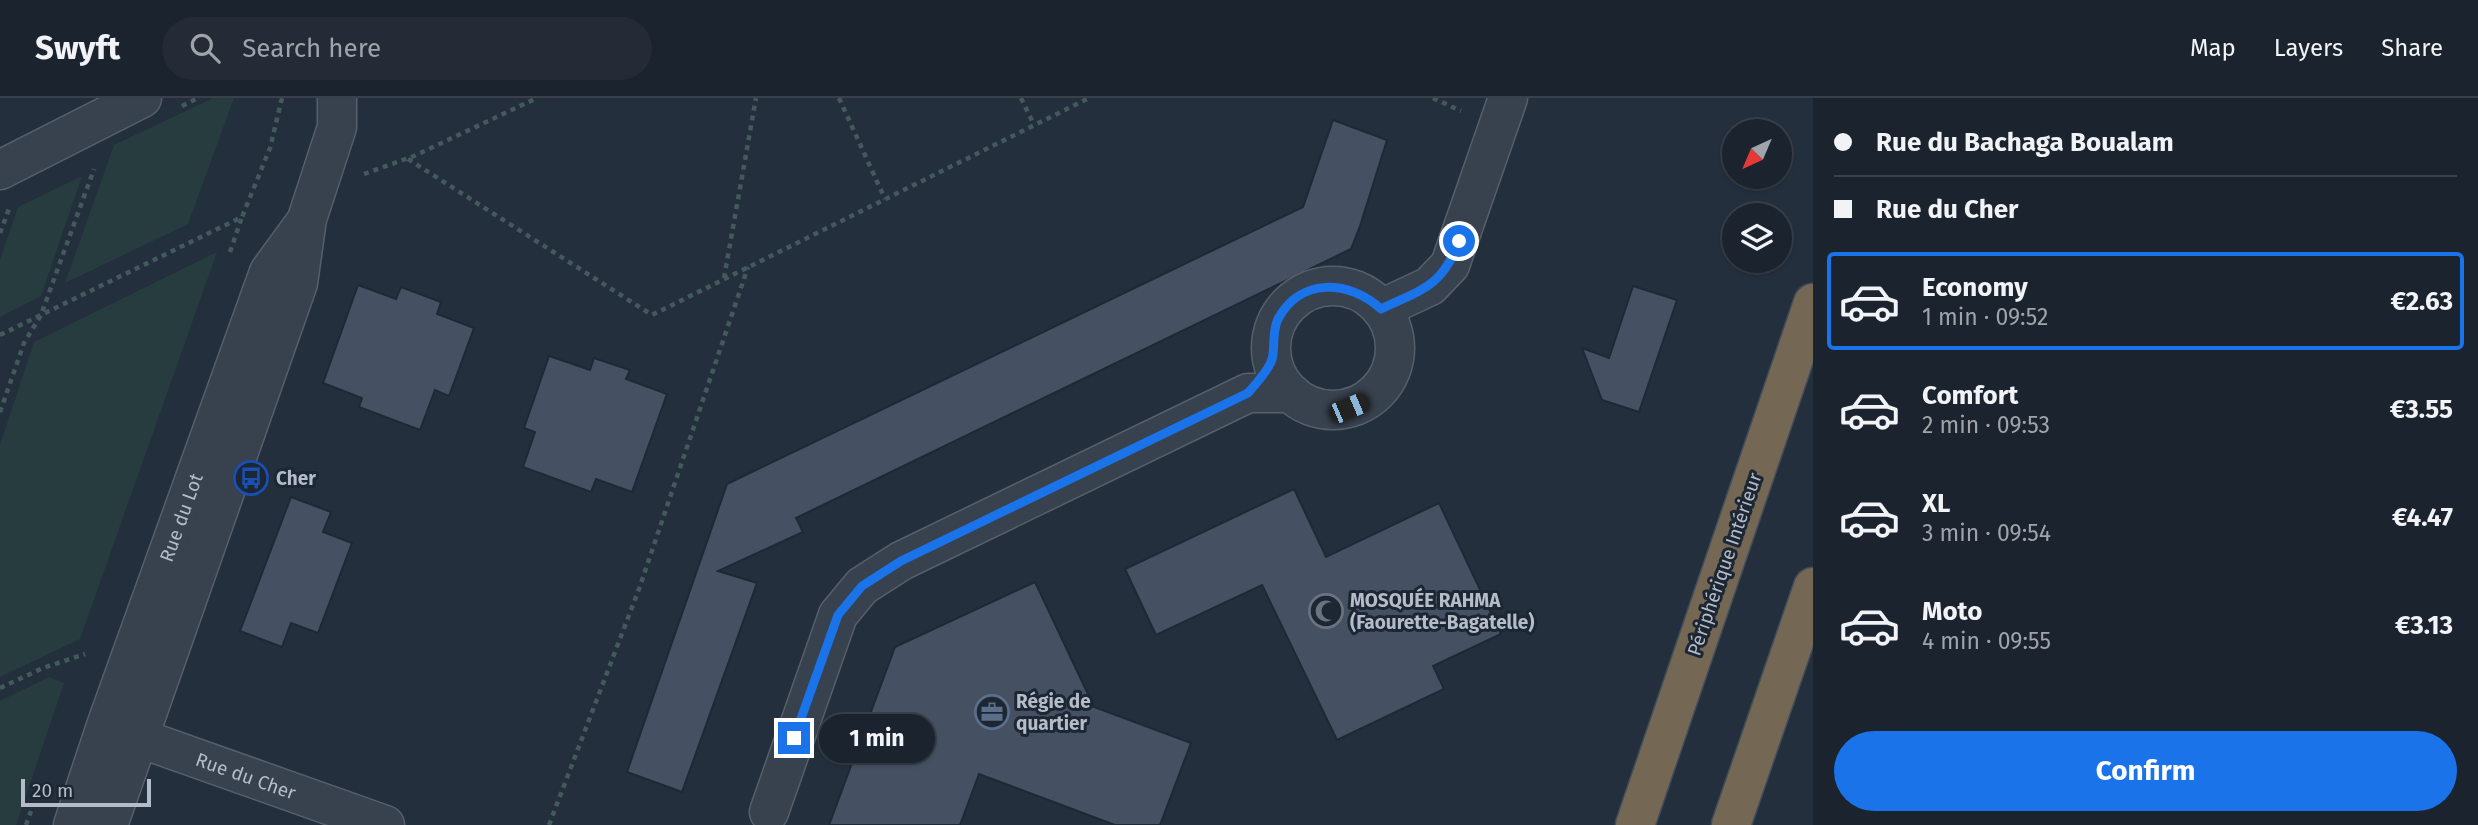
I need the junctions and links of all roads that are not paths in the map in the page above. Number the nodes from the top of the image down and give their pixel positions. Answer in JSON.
{"nodes":[{"id":1,"x":142,"y":98,"type":"edge"},
{"id":2,"x":337,"y":98,"type":"edge"},
{"id":3,"x":1508,"y":98,"type":"edge"},
{"id":4,"x":0,"y":170,"type":"edge"},
{"id":5,"x":1813,"y":303,"type":"edge"},
{"id":6,"x":1381,"y":309,"type":"junction"},
{"id":7,"x":1273,"y":360,"type":"junction"},
{"id":8,"x":1248,"y":393,"type":"junction"},
{"id":9,"x":1291,"y":393,"type":"junction"},
{"id":10,"x":1813,"y":587,"type":"edge"},
{"id":11,"x":1813,"y":636,"type":"edge"},
{"id":12,"x":122,"y":731,"type":"junction"},
{"id":13,"x":1746,"y":781,"type":"junction"},
{"id":14,"x":766,"y":821,"type":"edge"},
{"id":15,"x":73,"y":825,"type":"edge"},
{"id":16,"x":108,"y":825,"type":"edge"},
{"id":17,"x":386,"y":825,"type":"edge"},
{"id":18,"x":1635,"y":825,"type":"edge"},
{"id":19,"x":1731,"y":825,"type":"edge"}],
"edges":[{"from":1,"to":4,"type":"street"},
{"from":2,"to":12,"type":"street","name":"Rue du Lot"},
{"from":3,"to":6,"type":"street"},
{"from":5,"to":18,"type":"highway","name":"Périphérique Intérieur"},
{"from":6,"to":7,"type":"street"},
{"from":6,"to":9,"type":"street"},
{"from":7,"to":8,"type":"street"},
{"from":7,"to":9,"type":"street"},
{"from":8,"to":9,"type":"street"},
{"from":8,"to":14,"type":"street"},
{"from":10,"to":13,"type":"highway"},
{"from":11,"to":13,"type":"highway"},
{"from":12,"to":15,"type":"street","name":"Rue du Lot"},
{"from":12,"to":16,"type":"street","name":"Rue du Lot"},
{"from":12,"to":17,"type":"street","name":"Rue du Cher"},
{"from":13,"to":19,"type":"highway"}]}
